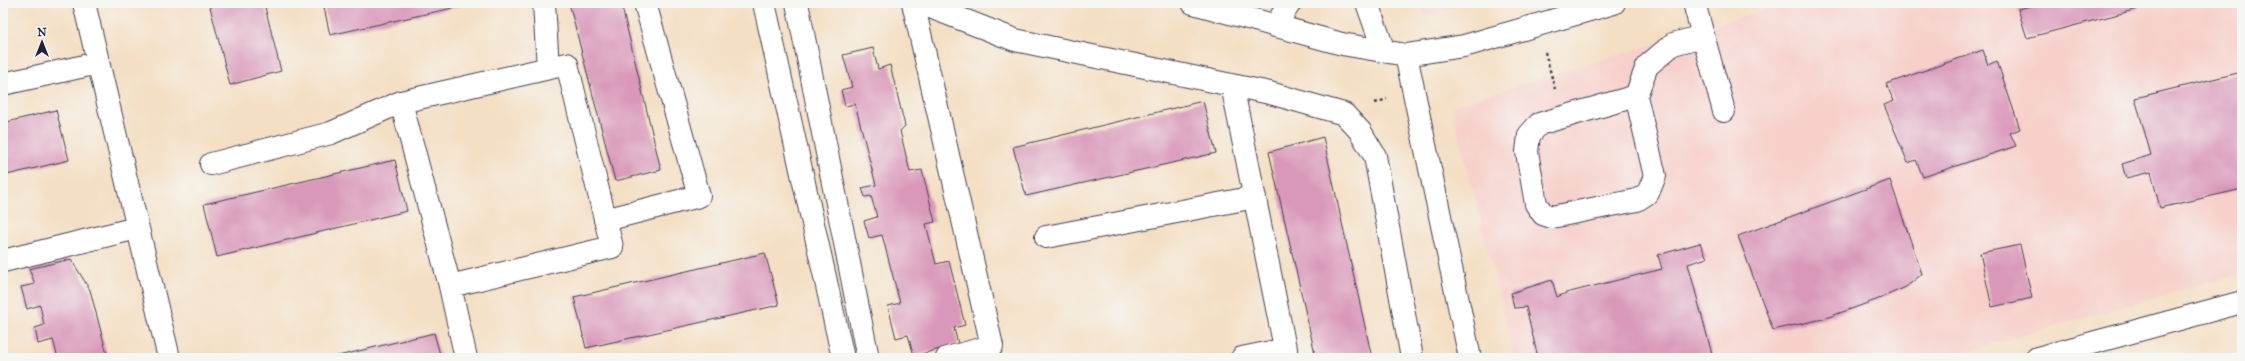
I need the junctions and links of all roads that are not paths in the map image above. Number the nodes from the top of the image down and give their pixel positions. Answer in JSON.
{"nodes":[{"id":1,"x":84,"y":3,"type":"edge"},
{"id":2,"x":544,"y":3,"type":"edge"},
{"id":3,"x":645,"y":3,"type":"edge"},
{"id":4,"x":764,"y":3,"type":"edge"},
{"id":5,"x":797,"y":3,"type":"edge"},
{"id":6,"x":913,"y":3,"type":"edge"},
{"id":7,"x":920,"y":3,"type":"edge"},
{"id":8,"x":1193,"y":3,"type":"edge"},
{"id":9,"x":1290,"y":3,"type":"edge"},
{"id":10,"x":1367,"y":3,"type":"edge"},
{"id":11,"x":1614,"y":3,"type":"edge"},
{"id":12,"x":1694,"y":3,"type":"edge"},
{"id":13,"x":1275,"y":26,"type":"junction"},
{"id":14,"x":1703,"y":36,"type":"junction"},
{"id":15,"x":1384,"y":51,"type":"junction"},
{"id":16,"x":1406,"y":55,"type":"junction"},
{"id":17,"x":98,"y":63,"type":"junction"},
{"id":18,"x":548,"y":68,"type":"junction"},
{"id":19,"x":3,"y":84,"type":"edge"},
{"id":20,"x":1232,"y":85,"type":"junction"},
{"id":21,"x":1636,"y":96,"type":"junction"},
{"id":22,"x":401,"y":102,"type":"junction"},
{"id":23,"x":1724,"y":111,"type":"dead end"},
{"id":24,"x":211,"y":164,"type":"dead end"},
{"id":25,"x":1255,"y":197,"type":"junction"},
{"id":26,"x":605,"y":220,"type":"junction"},
{"id":27,"x":137,"y":228,"type":"junction"},
{"id":28,"x":1046,"y":237,"type":"dead end"},
{"id":29,"x":3,"y":261,"type":"edge"},
{"id":30,"x":450,"y":286,"type":"junction"},
{"id":31,"x":2242,"y":302,"type":"edge"},
{"id":32,"x":1286,"y":354,"type":"edge"},
{"id":33,"x":169,"y":358,"type":"edge"},
{"id":34,"x":466,"y":358,"type":"edge"},
{"id":35,"x":843,"y":358,"type":"edge"},
{"id":36,"x":868,"y":358,"type":"edge"},
{"id":37,"x":947,"y":358,"type":"edge"},
{"id":38,"x":1242,"y":358,"type":"edge"},
{"id":39,"x":1412,"y":358,"type":"edge"},
{"id":40,"x":1470,"y":358,"type":"edge"},
{"id":41,"x":2037,"y":358,"type":"edge"}],
"edges":[{"from":1,"to":17,"type":"street"},
{"from":2,"to":18,"type":"street"},
{"from":3,"to":26,"type":"street"},
{"from":4,"to":35,"type":"street"},
{"from":5,"to":36,"type":"street"},
{"from":6,"to":37,"type":"street"},
{"from":7,"to":20,"type":"street"},
{"from":8,"to":13,"type":"street"},
{"from":9,"to":13,"type":"street"},
{"from":10,"to":15,"type":"street"},
{"from":11,"to":16,"type":"street"},
{"from":12,"to":14,"type":"street"},
{"from":13,"to":15,"type":"street"},
{"from":14,"to":21,"type":"street"},
{"from":14,"to":23,"type":"street"},
{"from":15,"to":16,"type":"street"},
{"from":16,"to":40,"type":"street"},
{"from":17,"to":19,"type":"street"},
{"from":17,"to":27,"type":"street"},
{"from":18,"to":22,"type":"street"},
{"from":18,"to":26,"type":"street"},
{"from":20,"to":25,"type":"street"},
{"from":20,"to":39,"type":"street"},
{"from":21,"to":21,"type":"street"},
{"from":22,"to":24,"type":"street"},
{"from":22,"to":30,"type":"street"},
{"from":25,"to":28,"type":"street"},
{"from":25,"to":32,"type":"street"},
{"from":26,"to":30,"type":"street"},
{"from":27,"to":29,"type":"street"},
{"from":27,"to":33,"type":"street"},
{"from":30,"to":34,"type":"street"},
{"from":31,"to":41,"type":"street"},
{"from":32,"to":38,"type":"street"}]}
